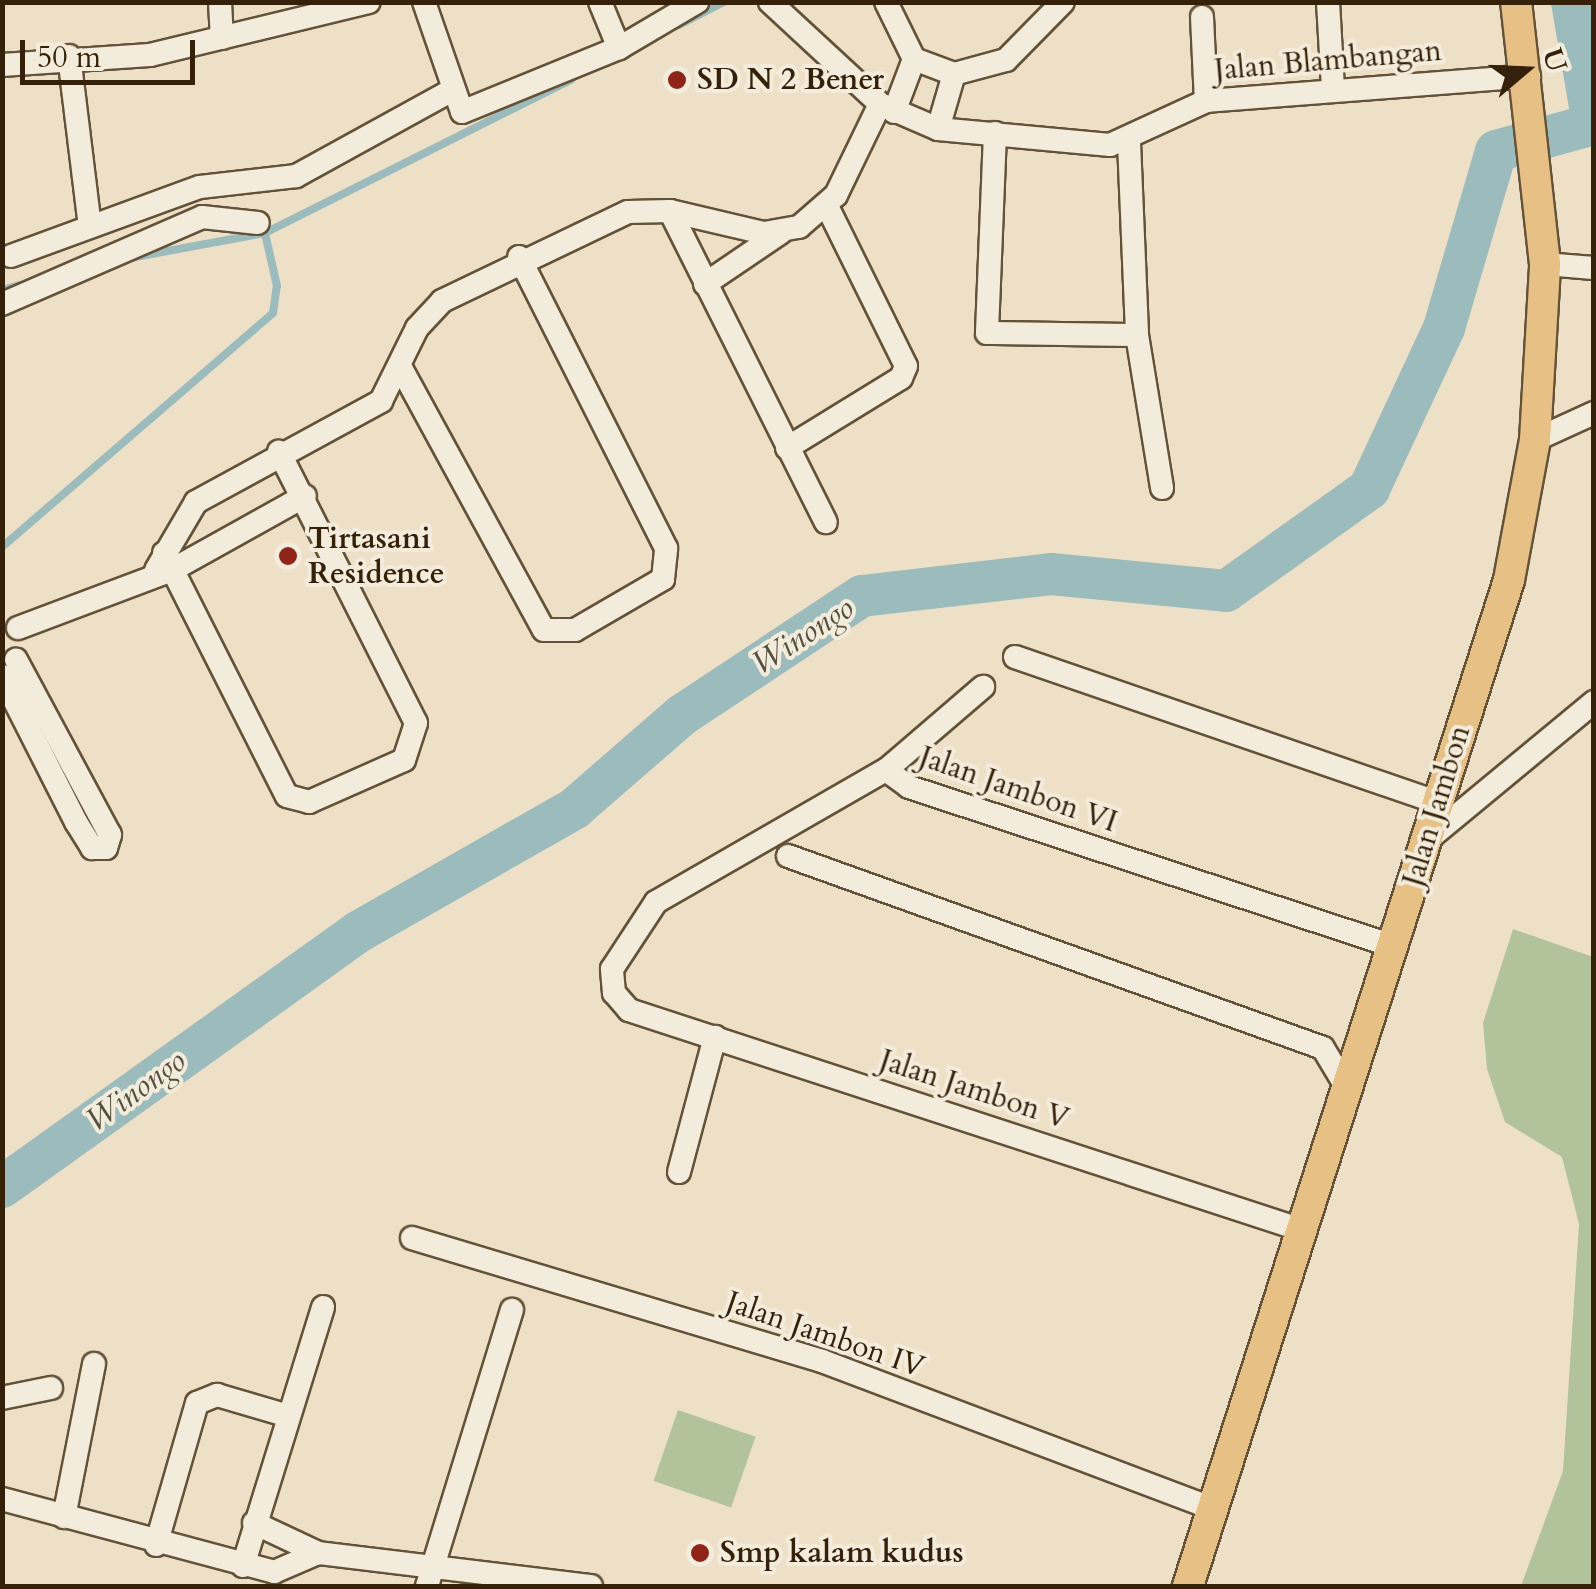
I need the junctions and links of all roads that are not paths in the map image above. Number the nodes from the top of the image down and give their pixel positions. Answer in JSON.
{"nodes":[{"id":1,"x":220,"y":2,"type":"edge"},
{"id":2,"x":369,"y":2,"type":"edge"},
{"id":3,"x":424,"y":2,"type":"edge"},
{"id":4,"x":600,"y":2,"type":"edge"},
{"id":5,"x":697,"y":2,"type":"edge"},
{"id":6,"x":770,"y":2,"type":"edge"},
{"id":7,"x":886,"y":2,"type":"edge"},
{"id":8,"x":1063,"y":2,"type":"edge"},
{"id":9,"x":1328,"y":2,"type":"edge"},
{"id":10,"x":1516,"y":2,"type":"edge"},
{"id":11,"x":1202,"y":17,"type":"dead end"},
{"id":12,"x":222,"y":38,"type":"junction"},
{"id":13,"x":619,"y":48,"type":"junction"},
{"id":14,"x":69,"y":56,"type":"junction"},
{"id":15,"x":914,"y":59,"type":"junction"},
{"id":16,"x":2,"y":65,"type":"edge"},
{"id":17,"x":954,"y":74,"type":"junction"},
{"id":18,"x":1530,"y":83,"type":"junction"},
{"id":19,"x":1333,"y":88,"type":"junction"},
{"id":20,"x":449,"y":92,"type":"junction"},
{"id":21,"x":1206,"y":101,"type":"junction"},
{"id":22,"x":887,"y":108,"type":"junction"},
{"id":23,"x":938,"y":129,"type":"junction"},
{"id":24,"x":995,"y":133,"type":"junction"},
{"id":25,"x":1129,"y":142,"type":"junction"},
{"id":26,"x":827,"y":206,"type":"junction"},
{"id":27,"x":670,"y":211,"type":"junction"},
{"id":28,"x":89,"y":220,"type":"junction"},
{"id":29,"x":258,"y":222,"type":"dead end"},
{"id":30,"x":780,"y":232,"type":"junction"},
{"id":31,"x":11,"y":256,"type":"dead end"},
{"id":32,"x":519,"y":257,"type":"junction"},
{"id":33,"x":1545,"y":264,"type":"junction"},
{"id":34,"x":1594,"y":268,"type":"edge"},
{"id":35,"x":704,"y":284,"type":"junction"},
{"id":36,"x":2,"y":304,"type":"edge"},
{"id":37,"x":1137,"y":335,"type":"junction"},
{"id":38,"x":400,"y":368,"type":"junction"},
{"id":39,"x":1594,"y":413,"type":"edge"},
{"id":40,"x":1535,"y":440,"type":"junction"},
{"id":41,"x":787,"y":448,"type":"junction"},
{"id":42,"x":280,"y":452,"type":"junction"},
{"id":43,"x":1162,"y":488,"type":"dead end"},
{"id":44,"x":304,"y":496,"type":"junction"},
{"id":45,"x":826,"y":522,"type":"dead end"},
{"id":46,"x":164,"y":564,"type":"junction"},
{"id":47,"x":10,"y":624,"type":"edge"},
{"id":48,"x":1015,"y":657,"type":"dead end"},
{"id":49,"x":7,"y":667,"type":"edge"},
{"id":50,"x":983,"y":687,"type":"dead end"},
{"id":51,"x":1594,"y":702,"type":"edge"},
{"id":52,"x":886,"y":770,"type":"junction"},
{"id":53,"x":1437,"y":802,"type":"junction"},
{"id":54,"x":97,"y":810,"type":"junction"},
{"id":55,"x":76,"y":822,"type":"junction"},
{"id":56,"x":1426,"y":841,"type":"junction"},
{"id":57,"x":788,"y":856,"type":"dead end"},
{"id":58,"x":1393,"y":946,"type":"junction"},
{"id":59,"x":629,"y":1010,"type":"joint"},
{"id":60,"x":715,"y":1037,"type":"junction"},
{"id":61,"x":1348,"y":1088,"type":"junction"},
{"id":62,"x":679,"y":1172,"type":"dead end"},
{"id":63,"x":1298,"y":1229,"type":"junction"},
{"id":64,"x":412,"y":1238,"type":"dead end"},
{"id":65,"x":323,"y":1307,"type":"dead end"},
{"id":66,"x":512,"y":1310,"type":"dead end"},
{"id":67,"x":94,"y":1364,"type":"dead end"},
{"id":68,"x":52,"y":1388,"type":"dead end"},
{"id":69,"x":2,"y":1398,"type":"edge"},
{"id":70,"x":284,"y":1415,"type":"junction"},
{"id":71,"x":2,"y":1500,"type":"edge"},
{"id":72,"x":1212,"y":1508,"type":"junction"},
{"id":73,"x":64,"y":1518,"type":"junction"},
{"id":74,"x":254,"y":1523,"type":"junction"},
{"id":75,"x":156,"y":1545,"type":"junction"},
{"id":76,"x":318,"y":1552,"type":"junction"},
{"id":77,"x":242,"y":1566,"type":"junction"},
{"id":78,"x":430,"y":1575,"type":"edge"},
{"id":79,"x":591,"y":1586,"type":"edge"},
{"id":80,"x":1188,"y":1586,"type":"edge"}],
"edges":[{"from":1,"to":12,"type":"street"},
{"from":2,"to":12,"type":"street"},
{"from":3,"to":20,"type":"street"},
{"from":4,"to":13,"type":"street"},
{"from":5,"to":13,"type":"street"},
{"from":6,"to":22,"type":"street"},
{"from":7,"to":15,"type":"street"},
{"from":8,"to":17,"type":"street"},
{"from":9,"to":19,"type":"street"},
{"from":10,"to":18,"type":"main road","name":"Jalan Jambon"},
{"from":11,"to":21,"type":"street"},
{"from":12,"to":14,"type":"street"},
{"from":13,"to":20,"type":"street"},
{"from":14,"to":16,"type":"street"},
{"from":14,"to":28,"type":"street"},
{"from":15,"to":17,"type":"street"},
{"from":15,"to":22,"type":"street"},
{"from":17,"to":23,"type":"street"},
{"from":18,"to":19,"type":"street","name":"Jalan Blambangan"},
{"from":18,"to":33,"type":"main road","name":"Jalan Jambon"},
{"from":19,"to":21,"type":"street","name":"Jalan Blambangan"},
{"from":20,"to":28,"type":"street"},
{"from":21,"to":25,"type":"street","name":"Jalan Blambangan"},
{"from":22,"to":23,"type":"street"},
{"from":22,"to":26,"type":"street"},
{"from":23,"to":24,"type":"street"},
{"from":24,"to":25,"type":"street"},
{"from":24,"to":37,"type":"street"},
{"from":25,"to":37,"type":"street"},
{"from":26,"to":30,"type":"street"},
{"from":26,"to":41,"type":"street"},
{"from":27,"to":30,"type":"street"},
{"from":27,"to":32,"type":"street"},
{"from":27,"to":35,"type":"street"},
{"from":28,"to":31,"type":"street"},
{"from":29,"to":36,"type":"street"},
{"from":30,"to":35,"type":"street"},
{"from":32,"to":38,"type":"street"},
{"from":32,"to":38,"type":"street"},
{"from":33,"to":34,"type":"street"},
{"from":33,"to":40,"type":"main road","name":"Jalan Jambon"},
{"from":35,"to":41,"type":"street"},
{"from":37,"to":43,"type":"street"},
{"from":38,"to":42,"type":"street"},
{"from":39,"to":40,"type":"street"},
{"from":40,"to":53,"type":"main road","name":"Jalan Jambon"},
{"from":41,"to":45,"type":"street"},
{"from":42,"to":44,"type":"street"},
{"from":42,"to":46,"type":"street"},
{"from":44,"to":46,"type":"street"},
{"from":44,"to":46,"type":"street"},
{"from":46,"to":47,"type":"street"},
{"from":47,"to":49,"type":"street"},
{"from":48,"to":53,"type":"street"},
{"from":49,"to":54,"type":"street"},
{"from":49,"to":55,"type":"street"},
{"from":50,"to":52,"type":"street"},
{"from":51,"to":56,"type":"street"},
{"from":52,"to":58,"type":"street","name":"Jalan Jambon VI"},
{"from":52,"to":59,"type":"street","name":"Jalan Jambon VI"},
{"from":53,"to":56,"type":"main road","name":"Jalan Jambon"},
{"from":54,"to":55,"type":"street"},
{"from":54,"to":55,"type":"street"},
{"from":56,"to":58,"type":"main road","name":"Jalan Jambon"},
{"from":57,"to":61,"type":"street"},
{"from":58,"to":61,"type":"main road","name":"Jalan Jambon"},
{"from":59,"to":60,"type":"street","name":"Jalan Jambon V"},
{"from":60,"to":62,"type":"street"},
{"from":60,"to":63,"type":"street","name":"Jalan Jambon V"},
{"from":61,"to":63,"type":"main road","name":"Jalan Jambon"},
{"from":63,"to":72,"type":"main road","name":"Jalan Jambon"},
{"from":64,"to":72,"type":"street","name":"Jalan Jambon IV"},
{"from":65,"to":70,"type":"street"},
{"from":66,"to":78,"type":"street"},
{"from":67,"to":73,"type":"street"},
{"from":68,"to":69,"type":"street"},
{"from":70,"to":74,"type":"street"},
{"from":70,"to":75,"type":"street"},
{"from":71,"to":73,"type":"street"},
{"from":72,"to":80,"type":"main road","name":"Jalan Jambon"},
{"from":73,"to":75,"type":"street"},
{"from":74,"to":76,"type":"street"},
{"from":74,"to":77,"type":"street"},
{"from":75,"to":77,"type":"street"},
{"from":76,"to":77,"type":"street"},
{"from":76,"to":78,"type":"street"},
{"from":78,"to":79,"type":"street"}]}
